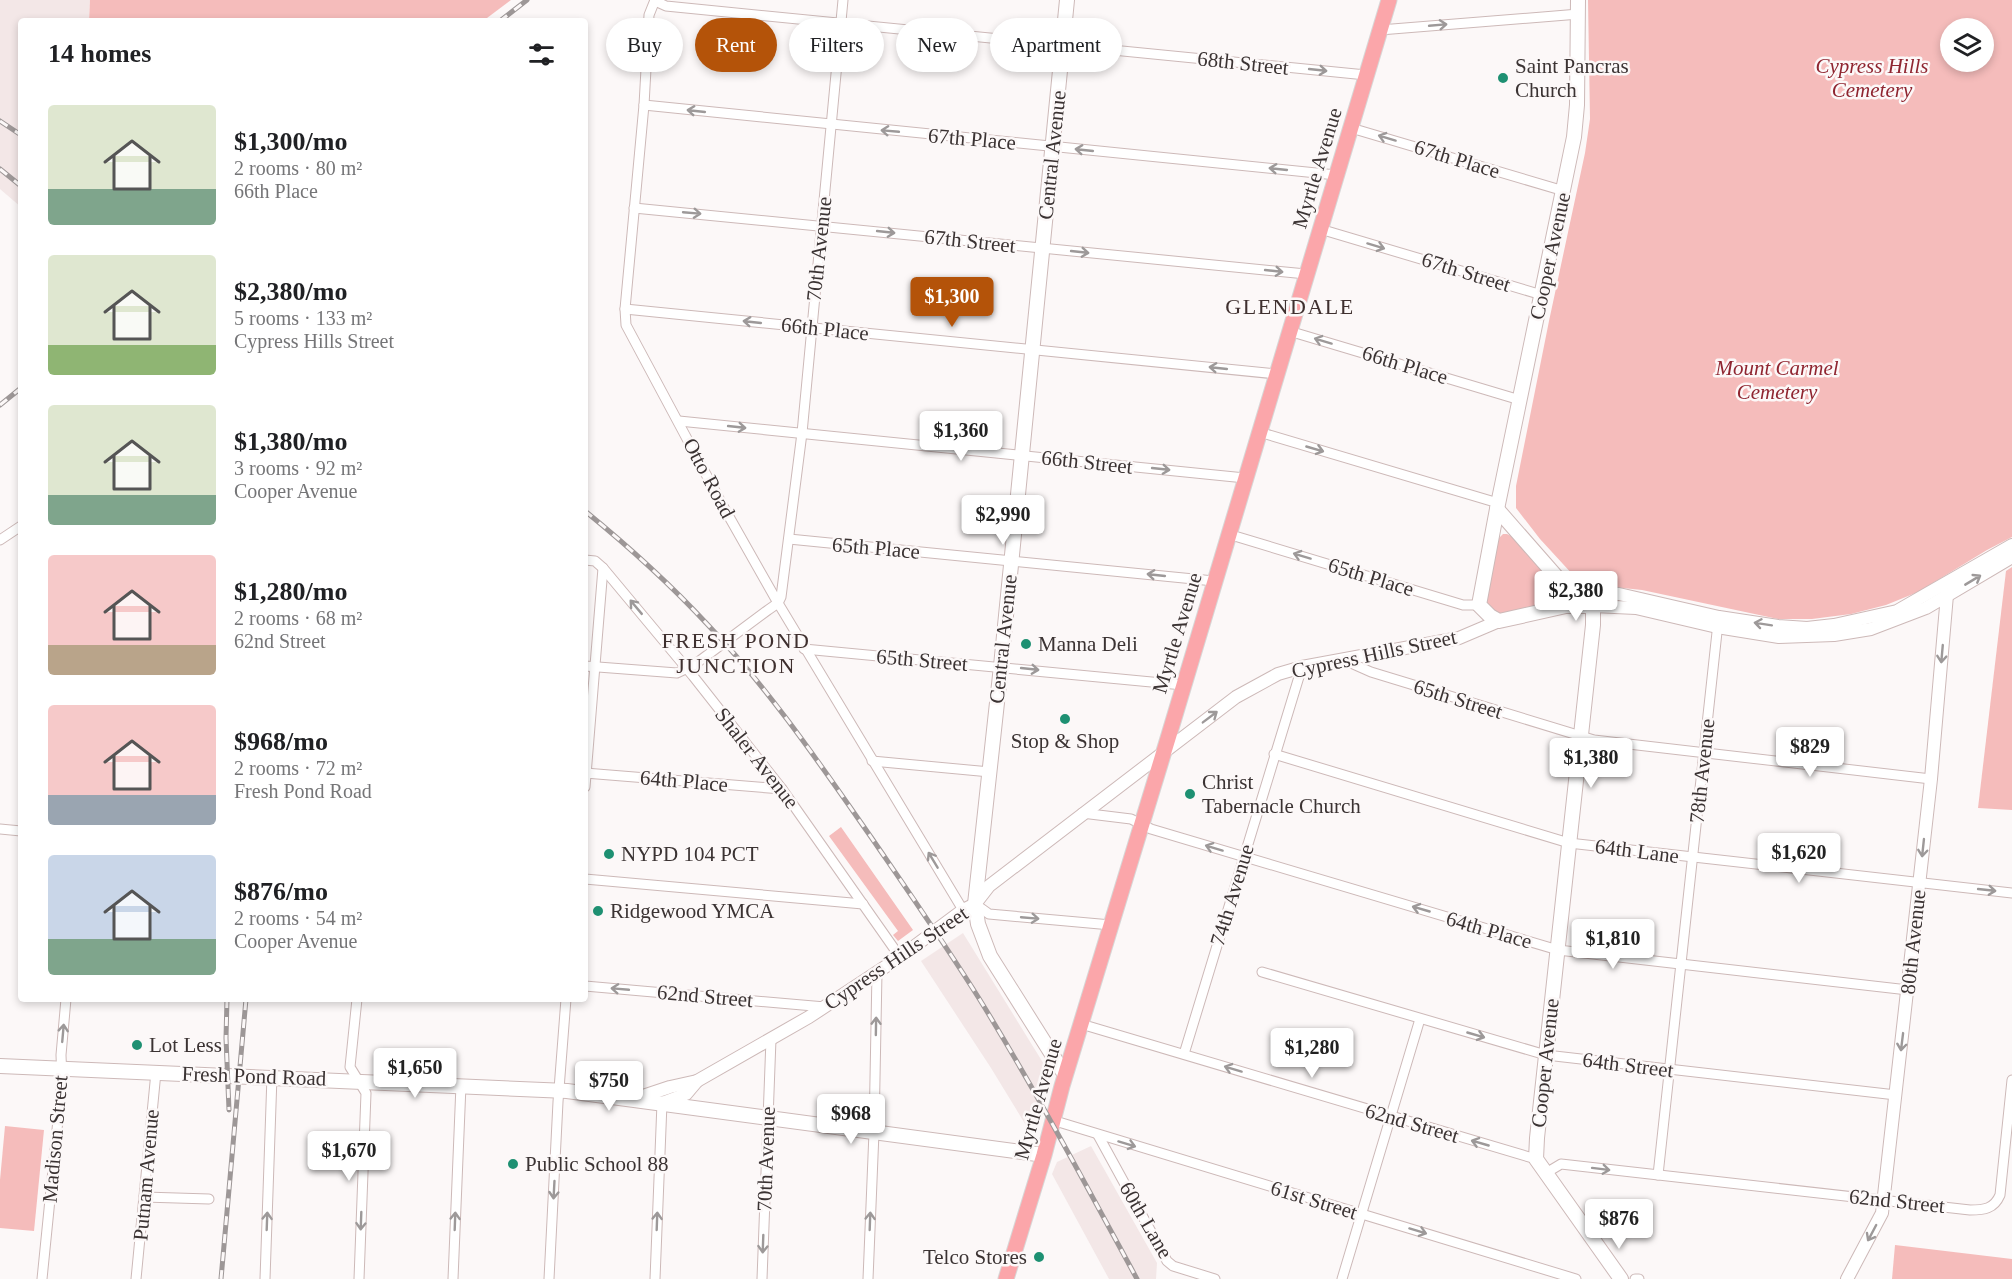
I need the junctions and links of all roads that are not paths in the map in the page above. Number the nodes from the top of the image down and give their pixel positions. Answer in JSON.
{"nodes":[{"id":1,"x":843,"y":0,"type":"edge"},
{"id":2,"x":1067,"y":0,"type":"edge"},
{"id":3,"x":1389,"y":0,"type":"edge"},
{"id":4,"x":655,"y":1,"type":"edge"},
{"id":5,"x":1579,"y":7,"type":"edge"},
{"id":6,"x":796,"y":18,"type":"edge"},
{"id":7,"x":841,"y":18,"type":"edge"},
{"id":8,"x":1065,"y":18,"type":"edge"},
{"id":9,"x":884,"y":27,"type":"edge"},
{"id":10,"x":1380,"y":30,"type":"junction"},
{"id":11,"x":990,"y":37,"type":"edge"},
{"id":12,"x":1122,"y":51,"type":"edge"},
{"id":13,"x":836,"y":72,"type":"edge"},
{"id":14,"x":1060,"y":72,"type":"edge"},
{"id":15,"x":1366,"y":75,"type":"junction"},
{"id":16,"x":644,"y":105,"type":"junction"},
{"id":17,"x":832,"y":125,"type":"junction"},
{"id":18,"x":1351,"y":128,"type":"junction"},
{"id":19,"x":1053,"y":146,"type":"junction"},
{"id":20,"x":1336,"y":175,"type":"junction"},
{"id":21,"x":1564,"y":191,"type":"junction"},
{"id":22,"x":634,"y":208,"type":"junction"},
{"id":23,"x":821,"y":226,"type":"junction"},
{"id":24,"x":1320,"y":229,"type":"junction"},
{"id":25,"x":1043,"y":248,"type":"junction"},
{"id":26,"x":1306,"y":274,"type":"junction"},
{"id":27,"x":1542,"y":295,"type":"junction"},
{"id":28,"x":625,"y":309,"type":"junction"},
{"id":29,"x":811,"y":327,"type":"junction"},
{"id":30,"x":1289,"y":331,"type":"junction"},
{"id":31,"x":1032,"y":350,"type":"junction"},
{"id":32,"x":1276,"y":374,"type":"junction"},
{"id":33,"x":1520,"y":400,"type":"junction"},
{"id":34,"x":679,"y":421,"type":"junction"},
{"id":35,"x":1259,"y":432,"type":"junction"},
{"id":36,"x":802,"y":433,"type":"junction"},
{"id":37,"x":1022,"y":455,"type":"junction"},
{"id":38,"x":1245,"y":478,"type":"junction"},
{"id":39,"x":1498,"y":506,"type":"junction"},
{"id":40,"x":18,"y":528,"type":"edge"},
{"id":41,"x":1228,"y":534,"type":"junction"},
{"id":42,"x":789,"y":539,"type":"junction"},
{"id":43,"x":0,"y":540,"type":"edge"},
{"id":44,"x":2012,"y":545,"type":"edge"},
{"id":45,"x":2012,"y":557,"type":"edge"},
{"id":46,"x":588,"y":560,"type":"edge"},
{"id":47,"x":1011,"y":561,"type":"junction"},
{"id":48,"x":603,"y":568,"type":"junction"},
{"id":49,"x":1214,"y":581,"type":"junction"},
{"id":50,"x":1562,"y":583,"type":"junction"},
{"id":51,"x":1947,"y":596,"type":"junction"},
{"id":52,"x":1593,"y":600,"type":"junction"},
{"id":53,"x":778,"y":603,"type":"junction"},
{"id":54,"x":1479,"y":605,"type":"junction"},
{"id":55,"x":1557,"y":608,"type":"junction"},
{"id":56,"x":1499,"y":621,"type":"junction"},
{"id":57,"x":1718,"y":622,"type":"junction"},
{"id":58,"x":804,"y":650,"type":"junction"},
{"id":59,"x":1344,"y":660,"type":"junction"},
{"id":60,"x":590,"y":666,"type":"edge"},
{"id":61,"x":1001,"y":666,"type":"junction"},
{"id":62,"x":1302,"y":667,"type":"junction"},
{"id":63,"x":687,"y":668,"type":"junction"},
{"id":64,"x":1183,"y":685,"type":"junction"},
{"id":65,"x":588,"y":720,"type":"edge"},
{"id":66,"x":1581,"y":737,"type":"junction"},
{"id":67,"x":1164,"y":752,"type":"junction"},
{"id":68,"x":1704,"y":753,"type":"junction"},
{"id":69,"x":1274,"y":754,"type":"junction"},
{"id":70,"x":872,"y":761,"type":"junction"},
{"id":71,"x":990,"y":772,"type":"junction"},
{"id":72,"x":588,"y":773,"type":"edge"},
{"id":73,"x":1931,"y":779,"type":"junction"},
{"id":74,"x":782,"y":789,"type":"junction"},
{"id":75,"x":1082,"y":813,"type":"junction"},
{"id":76,"x":1142,"y":825,"type":"junction"},
{"id":77,"x":0,"y":829,"type":"edge"},
{"id":78,"x":18,"y":831,"type":"edge"},
{"id":79,"x":1569,"y":843,"type":"junction"},
{"id":80,"x":1244,"y":857,"type":"junction"},
{"id":81,"x":1693,"y":858,"type":"junction"},
{"id":82,"x":588,"y":879,"type":"edge"},
{"id":83,"x":1920,"y":883,"type":"junction"},
{"id":84,"x":2012,"y":893,"type":"edge"},
{"id":85,"x":863,"y":904,"type":"junction"},
{"id":86,"x":969,"y":907,"type":"junction"},
{"id":87,"x":1111,"y":925,"type":"junction"},
{"id":88,"x":1558,"y":950,"type":"junction"},
{"id":89,"x":900,"y":957,"type":"junction"},
{"id":90,"x":1681,"y":964,"type":"junction"},
{"id":91,"x":877,"y":972,"type":"junction"},
{"id":92,"x":1262,"y":972,"type":"dead end"},
{"id":93,"x":588,"y":986,"type":"edge"},
{"id":94,"x":1908,"y":990,"type":"junction"},
{"id":95,"x":66,"y":1002,"type":"edge"},
{"id":96,"x":357,"y":1002,"type":"edge"},
{"id":97,"x":566,"y":1002,"type":"edge"},
{"id":98,"x":825,"y":1007,"type":"junction"},
{"id":99,"x":1420,"y":1019,"type":"junction"},
{"id":100,"x":1081,"y":1024,"type":"junction"},
{"id":101,"x":771,"y":1039,"type":"junction"},
{"id":102,"x":1184,"y":1054,"type":"junction"},
{"id":103,"x":1546,"y":1055,"type":"junction"},
{"id":104,"x":0,"y":1065,"type":"edge"},
{"id":105,"x":61,"y":1068,"type":"junction"},
{"id":106,"x":1669,"y":1070,"type":"junction"},
{"id":107,"x":156,"y":1072,"type":"junction"},
{"id":108,"x":1065,"y":1074,"type":"junction"},
{"id":109,"x":272,"y":1076,"type":"junction"},
{"id":110,"x":358,"y":1080,"type":"junction"},
{"id":111,"x":2012,"y":1080,"type":"edge"},
{"id":112,"x":697,"y":1081,"type":"junction"},
{"id":113,"x":461,"y":1085,"type":"junction"},
{"id":114,"x":559,"y":1090,"type":"junction"},
{"id":115,"x":1896,"y":1095,"type":"junction"},
{"id":116,"x":633,"y":1100,"type":"junction"},
{"id":117,"x":662,"y":1103,"type":"junction"},
{"id":118,"x":1391,"y":1117,"type":"junction"},
{"id":119,"x":768,"y":1118,"type":"junction"},
{"id":120,"x":1052,"y":1120,"type":"junction"},
{"id":121,"x":874,"y":1132,"type":"junction"},
{"id":122,"x":1098,"y":1135,"type":"junction"},
{"id":123,"x":1044,"y":1155,"type":"junction"},
{"id":124,"x":1536,"y":1159,"type":"junction"},
{"id":125,"x":1546,"y":1173,"type":"junction"},
{"id":126,"x":1658,"y":1175,"type":"junction"},
{"id":127,"x":144,"y":1197,"type":"junction"},
{"id":128,"x":209,"y":1199,"type":"dead end"},
{"id":129,"x":1884,"y":1200,"type":"junction"},
{"id":130,"x":1362,"y":1214,"type":"junction"},
{"id":131,"x":42,"y":1279,"type":"edge"},
{"id":132,"x":136,"y":1279,"type":"edge"},
{"id":133,"x":265,"y":1279,"type":"edge"},
{"id":134,"x":359,"y":1279,"type":"edge"},
{"id":135,"x":453,"y":1279,"type":"edge"},
{"id":136,"x":549,"y":1279,"type":"edge"},
{"id":137,"x":655,"y":1279,"type":"edge"},
{"id":138,"x":762,"y":1279,"type":"edge"},
{"id":139,"x":868,"y":1279,"type":"edge"},
{"id":140,"x":1006,"y":1279,"type":"edge"},
{"id":141,"x":1215,"y":1279,"type":"edge"},
{"id":142,"x":1342,"y":1279,"type":"edge"},
{"id":143,"x":1576,"y":1279,"type":"edge"},
{"id":144,"x":1621,"y":1279,"type":"edge"},
{"id":145,"x":1635,"y":1279,"type":"edge"},
{"id":146,"x":1639,"y":1279,"type":"edge"},
{"id":147,"x":1847,"y":1279,"type":"edge"}],
"edges":[{"from":1,"to":7,"type":"street","name":"70th Avenue"},
{"from":2,"to":8,"type":"main road","name":"Central Avenue"},
{"from":3,"to":10,"type":"main road","name":"Myrtle Avenue"},
{"from":4,"to":6,"type":"street","name":"68th Street"},
{"from":4,"to":16,"type":"street","name":"Otto Road"},
{"from":10,"to":5,"type":"street","one_way":true},
{"from":5,"to":21,"type":"main road","name":"Cooper Avenue"},
{"from":9,"to":11,"type":"street","name":"68th Street"},
{"from":10,"to":15,"type":"main road","name":"Myrtle Avenue"},
{"from":12,"to":15,"type":"street","name":"68th Street","one_way":true},
{"from":13,"to":17,"type":"street","name":"70th Avenue"},
{"from":14,"to":19,"type":"main road","name":"Central Avenue"},
{"from":15,"to":18,"type":"main road","name":"Myrtle Avenue"},
{"from":17,"to":16,"type":"street","name":"67th Place","one_way":true},
{"from":16,"to":22,"type":"street","name":"Otto Road"},
{"from":19,"to":17,"type":"street","name":"67th Place","one_way":true},
{"from":17,"to":23,"type":"street","name":"70th Avenue"},
{"from":18,"to":20,"type":"main road","name":"Myrtle Avenue"},
{"from":21,"to":18,"type":"street","name":"67th Place","one_way":true},
{"from":20,"to":19,"type":"street","name":"67th Place","one_way":true},
{"from":19,"to":25,"type":"main road","name":"Central Avenue"},
{"from":20,"to":24,"type":"main road","name":"Myrtle Avenue"},
{"from":21,"to":27,"type":"main road","name":"Cooper Avenue"},
{"from":22,"to":23,"type":"street","name":"67th Street","one_way":true},
{"from":22,"to":28,"type":"street","name":"Otto Road"},
{"from":23,"to":25,"type":"street","name":"67th Street","one_way":true},
{"from":23,"to":29,"type":"street","name":"70th Avenue"},
{"from":24,"to":26,"type":"main road","name":"Myrtle Avenue"},
{"from":24,"to":27,"type":"street","name":"67th Street","one_way":true},
{"from":25,"to":26,"type":"street","name":"67th Street","one_way":true},
{"from":25,"to":31,"type":"main road","name":"Central Avenue"},
{"from":26,"to":30,"type":"main road","name":"Myrtle Avenue"},
{"from":27,"to":33,"type":"main road","name":"Cooper Avenue"},
{"from":29,"to":28,"type":"street","name":"66th Place","one_way":true},
{"from":28,"to":34,"type":"street","name":"Otto Road"},
{"from":29,"to":31,"type":"street","name":"66th Place"},
{"from":29,"to":36,"type":"street","name":"70th Avenue"},
{"from":30,"to":32,"type":"main road","name":"Myrtle Avenue"},
{"from":33,"to":30,"type":"street","name":"66th Place","one_way":true},
{"from":32,"to":31,"type":"street","name":"66th Place","one_way":true},
{"from":31,"to":37,"type":"main road","name":"Central Avenue"},
{"from":32,"to":35,"type":"main road","name":"Myrtle Avenue"},
{"from":33,"to":39,"type":"main road","name":"Cooper Avenue"},
{"from":34,"to":36,"type":"street","name":"66th Street","one_way":true},
{"from":34,"to":53,"type":"street","name":"Otto Road"},
{"from":35,"to":38,"type":"main road","name":"Myrtle Avenue"},
{"from":35,"to":39,"type":"street","one_way":true},
{"from":36,"to":37,"type":"street","name":"66th Street"},
{"from":36,"to":42,"type":"street","name":"70th Avenue"},
{"from":37,"to":38,"type":"street","name":"66th Street","one_way":true},
{"from":37,"to":47,"type":"main road","name":"Central Avenue"},
{"from":38,"to":41,"type":"main road","name":"Myrtle Avenue"},
{"from":39,"to":50,"type":"main road"},
{"from":39,"to":54,"type":"main road","name":"Cooper Avenue"},
{"from":40,"to":43,"type":"street"},
{"from":41,"to":49,"type":"main road","name":"Myrtle Avenue"},
{"from":54,"to":41,"type":"street","name":"65th Place","one_way":true},
{"from":42,"to":47,"type":"street","name":"65th Place"},
{"from":42,"to":53,"type":"street","name":"70th Avenue"},
{"from":44,"to":57,"type":"street","name":"Cypress Hills Street","one_way":true},
{"from":51,"to":45,"type":"street","name":"Cypress Hills Street","one_way":true},
{"from":46,"to":48,"type":"street"},
{"from":49,"to":47,"type":"street","name":"65th Place","one_way":true},
{"from":47,"to":61,"type":"main road","name":"Central Avenue"},
{"from":48,"to":60,"type":"street"},
{"from":63,"to":48,"type":"street","name":"Shaler Avenue","one_way":true},
{"from":49,"to":64,"type":"main road","name":"Myrtle Avenue"},
{"from":50,"to":52,"type":"main road"},
{"from":50,"to":55,"type":"main road"},
{"from":51,"to":57,"type":"street","name":"Cypress Hills Street"},
{"from":51,"to":73,"type":"street","name":"80th Avenue","one_way":true},
{"from":52,"to":55,"type":"main road","name":"Cypress Hills Street"},
{"from":52,"to":57,"type":"street","name":"Cypress Hills Street"},
{"from":52,"to":66,"type":"main road","name":"Cooper Avenue"},
{"from":53,"to":58,"type":"street","name":"Otto Road"},
{"from":53,"to":63,"type":"street"},
{"from":54,"to":56,"type":"main road"},
{"from":55,"to":56,"type":"main road","name":"Cypress Hills Street"},
{"from":56,"to":59,"type":"street","name":"Cypress Hills Street"},
{"from":57,"to":68,"type":"street","name":"78th Avenue"},
{"from":58,"to":61,"type":"street","name":"65th Street"},
{"from":58,"to":70,"type":"street","name":"Otto Road"},
{"from":59,"to":62,"type":"street","name":"Cypress Hills Street"},
{"from":59,"to":66,"type":"street","name":"65th Street"},
{"from":60,"to":63,"type":"street"},
{"from":60,"to":65,"type":"street"},
{"from":61,"to":64,"type":"street","name":"65th Street","one_way":true},
{"from":61,"to":71,"type":"main road","name":"Central Avenue"},
{"from":67,"to":62,"type":"street","name":"Cypress Hills Street","one_way":true},
{"from":62,"to":69,"type":"street","name":"74th Avenue"},
{"from":63,"to":74,"type":"street","name":"Shaler Avenue"},
{"from":64,"to":67,"type":"main road","name":"Myrtle Avenue"},
{"from":66,"to":68,"type":"street","name":"65th Street"},
{"from":66,"to":79,"type":"main road","name":"Cooper Avenue"},
{"from":67,"to":75,"type":"street","name":"Cypress Hills Street"},
{"from":67,"to":76,"type":"main road","name":"Myrtle Avenue"},
{"from":68,"to":73,"type":"street","name":"65th Street"},
{"from":68,"to":81,"type":"street","name":"78th Avenue"},
{"from":69,"to":79,"type":"street","name":"64th Lane"},
{"from":69,"to":80,"type":"street","name":"74th Avenue"},
{"from":70,"to":71,"type":"street"},
{"from":86,"to":70,"type":"street","name":"Otto Road","one_way":true},
{"from":71,"to":86,"type":"main road","name":"Central Avenue"},
{"from":72,"to":74,"type":"street","name":"64th Place"},
{"from":73,"to":83,"type":"street","name":"80th Avenue","one_way":true},
{"from":74,"to":85,"type":"street","name":"Shaler Avenue"},
{"from":75,"to":76,"type":"street","name":"64th Place"},
{"from":75,"to":86,"type":"street","name":"Cypress Hills Street"},
{"from":80,"to":76,"type":"street","name":"64th Place","one_way":true},
{"from":76,"to":87,"type":"main road","name":"Myrtle Avenue"},
{"from":77,"to":78,"type":"street"},
{"from":79,"to":81,"type":"street","name":"64th Lane"},
{"from":79,"to":88,"type":"main road","name":"Cooper Avenue"},
{"from":88,"to":80,"type":"street","name":"64th Place","one_way":true},
{"from":80,"to":102,"type":"street","name":"74th Avenue"},
{"from":81,"to":83,"type":"street","name":"64th Lane"},
{"from":81,"to":90,"type":"street","name":"78th Avenue"},
{"from":82,"to":85,"type":"street"},
{"from":83,"to":84,"type":"street","name":"64th Lane","one_way":true},
{"from":83,"to":94,"type":"street","name":"80th Avenue"},
{"from":85,"to":89,"type":"street","name":"Shaler Avenue"},
{"from":86,"to":87,"type":"street","one_way":true},
{"from":86,"to":89,"type":"street","name":"Cypress Hills Street"},
{"from":86,"to":108,"type":"main road","name":"Central Avenue"},
{"from":87,"to":100,"type":"main road","name":"Myrtle Avenue"},
{"from":88,"to":90,"type":"street","name":"64th Place"},
{"from":88,"to":103,"type":"main road","name":"Cooper Avenue"},
{"from":89,"to":91,"type":"street","name":"Cypress Hills Street"},
{"from":90,"to":94,"type":"street","name":"64th Place"},
{"from":90,"to":106,"type":"street","name":"78th Avenue"},
{"from":91,"to":98,"type":"street","name":"Cypress Hills Street"},
{"from":121,"to":91,"type":"street","one_way":true},
{"from":92,"to":99,"type":"street","name":"64th Street"},
{"from":98,"to":93,"type":"street","name":"62nd Street","one_way":true},
{"from":94,"to":115,"type":"street","name":"80th Avenue","one_way":true},
{"from":105,"to":95,"type":"street","name":"Madison Street","one_way":true},
{"from":96,"to":110,"type":"street"},
{"from":97,"to":114,"type":"street"},
{"from":98,"to":101,"type":"street","name":"Cypress Hills Street"},
{"from":99,"to":103,"type":"street","name":"64th Street","one_way":true},
{"from":99,"to":118,"type":"street"},
{"from":100,"to":102,"type":"street","name":"62nd Street"},
{"from":100,"to":108,"type":"main road","name":"Myrtle Avenue"},
{"from":101,"to":112,"type":"street","name":"Cypress Hills Street"},
{"from":101,"to":119,"type":"street","name":"70th Avenue"},
{"from":118,"to":102,"type":"street","name":"62nd Street","one_way":true},
{"from":103,"to":106,"type":"street","name":"64th Street"},
{"from":103,"to":124,"type":"main road","name":"Cooper Avenue"},
{"from":104,"to":105,"type":"main road","name":"Fresh Pond Road"},
{"from":105,"to":107,"type":"main road","name":"Fresh Pond Road"},
{"from":105,"to":131,"type":"street","name":"Madison Street"},
{"from":106,"to":115,"type":"street","name":"64th Street"},
{"from":106,"to":126,"type":"street","name":"78th Avenue"},
{"from":107,"to":109,"type":"main road","name":"Fresh Pond Road"},
{"from":107,"to":127,"type":"street","name":"Putnam Avenue"},
{"from":108,"to":120,"type":"main road","name":"Myrtle Avenue"},
{"from":109,"to":110,"type":"main road","name":"Fresh Pond Road"},
{"from":133,"to":109,"type":"street","one_way":true},
{"from":110,"to":113,"type":"main road","name":"Fresh Pond Road"},
{"from":110,"to":134,"type":"street","one_way":true},
{"from":111,"to":129,"type":"street","name":"62nd Street"},
{"from":112,"to":116,"type":"street","name":"Cypress Hills Street"},
{"from":112,"to":117,"type":"street","name":"Cypress Hills Street"},
{"from":113,"to":114,"type":"main road","name":"Fresh Pond Road"},
{"from":135,"to":113,"type":"street","one_way":true},
{"from":114,"to":116,"type":"main road","name":"Fresh Pond Road"},
{"from":114,"to":136,"type":"street","one_way":true},
{"from":115,"to":129,"type":"street","name":"80th Avenue"},
{"from":116,"to":117,"type":"main road","name":"Fresh Pond Road"},
{"from":117,"to":119,"type":"main road","name":"Fresh Pond Road"},
{"from":137,"to":117,"type":"street","one_way":true},
{"from":124,"to":118,"type":"street","name":"62nd Street","one_way":true},
{"from":118,"to":130,"type":"street"},
{"from":119,"to":121,"type":"main road","name":"Fresh Pond Road"},
{"from":119,"to":138,"type":"street","name":"70th Avenue","one_way":true},
{"from":120,"to":122,"type":"street","name":"61st Street"},
{"from":120,"to":123,"type":"main road","name":"Myrtle Avenue"},
{"from":121,"to":123,"type":"main road","name":"Fresh Pond Road"},
{"from":139,"to":121,"type":"street","one_way":true},
{"from":122,"to":130,"type":"street","name":"61st Street","one_way":true},
{"from":122,"to":141,"type":"street","name":"60th Lane"},
{"from":123,"to":140,"type":"main road","name":"Myrtle Avenue"},
{"from":124,"to":125,"type":"main road","name":"Cooper Avenue"},
{"from":125,"to":126,"type":"street","name":"62nd Street","one_way":true},
{"from":125,"to":144,"type":"main road","name":"Cooper Avenue"},
{"from":126,"to":129,"type":"street","name":"62nd Street"},
{"from":127,"to":128,"type":"street"},
{"from":127,"to":132,"type":"street","name":"Putnam Avenue"},
{"from":129,"to":147,"type":"street","name":"80th Avenue","one_way":true},
{"from":130,"to":142,"type":"street"},
{"from":130,"to":143,"type":"street","name":"61st Street","one_way":true},
{"from":145,"to":146,"type":"street"}]}
